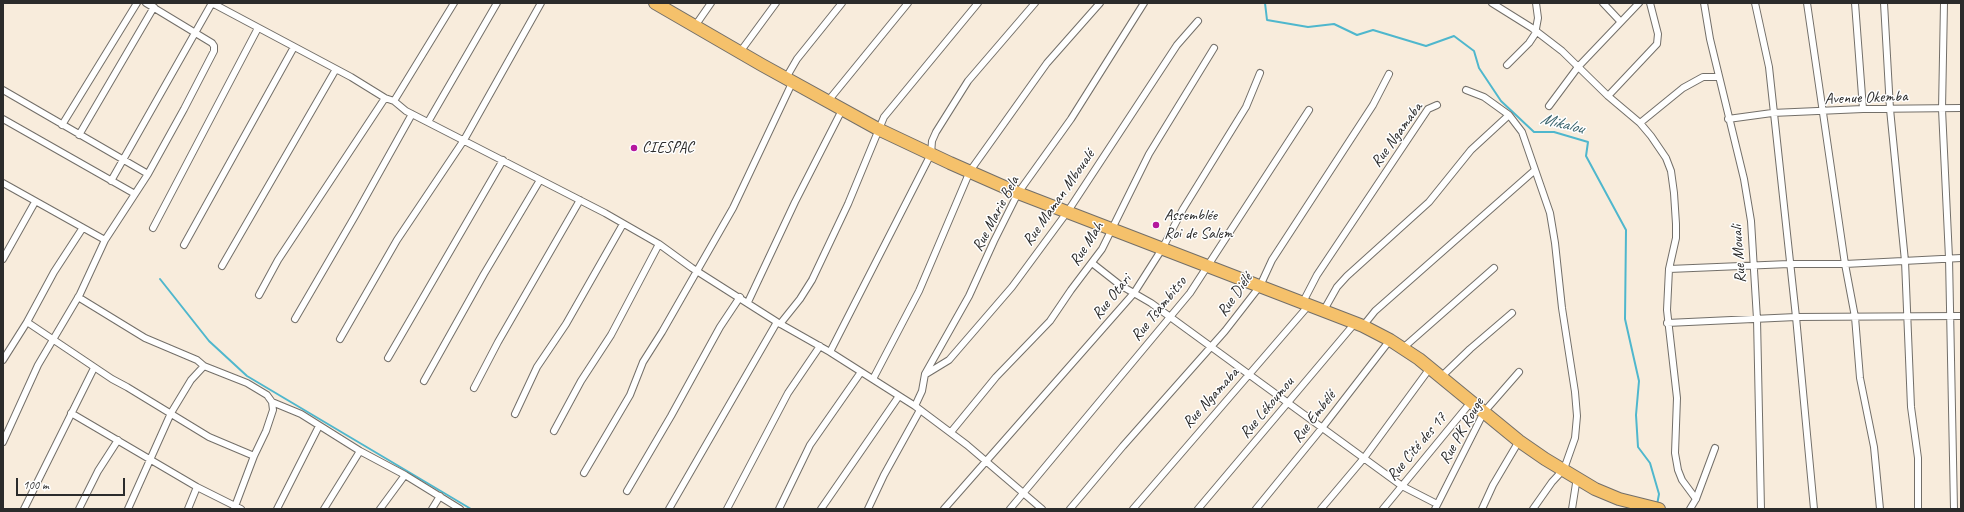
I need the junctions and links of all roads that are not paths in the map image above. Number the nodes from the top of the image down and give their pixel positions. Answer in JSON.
{"nodes":[{"id":1,"x":137,"y":3,"type":"edge"},
{"id":2,"x":146,"y":3,"type":"edge"},
{"id":3,"x":212,"y":3,"type":"edge"},
{"id":4,"x":454,"y":3,"type":"edge"},
{"id":5,"x":497,"y":3,"type":"edge"},
{"id":6,"x":541,"y":3,"type":"edge"},
{"id":7,"x":655,"y":3,"type":"edge"},
{"id":8,"x":710,"y":3,"type":"edge"},
{"id":9,"x":776,"y":3,"type":"edge"},
{"id":10,"x":842,"y":3,"type":"edge"},
{"id":11,"x":908,"y":3,"type":"edge"},
{"id":12,"x":978,"y":3,"type":"edge"},
{"id":13,"x":1035,"y":3,"type":"edge"},
{"id":14,"x":1100,"y":3,"type":"edge"},
{"id":15,"x":1144,"y":3,"type":"edge"},
{"id":16,"x":1492,"y":3,"type":"edge"},
{"id":17,"x":1536,"y":3,"type":"edge"},
{"id":18,"x":1603,"y":3,"type":"edge"},
{"id":19,"x":1639,"y":3,"type":"edge"},
{"id":20,"x":1650,"y":3,"type":"edge"},
{"id":21,"x":1704,"y":3,"type":"edge"},
{"id":22,"x":1755,"y":3,"type":"edge"},
{"id":23,"x":1807,"y":3,"type":"edge"},
{"id":24,"x":1855,"y":3,"type":"edge"},
{"id":25,"x":1884,"y":3,"type":"edge"},
{"id":26,"x":1944,"y":3,"type":"edge"},
{"id":27,"x":154,"y":8,"type":"junction"},
{"id":28,"x":1198,"y":21,"type":"dead end"},
{"id":29,"x":1620,"y":21,"type":"junction"},
{"id":30,"x":695,"y":26,"type":"junction"},
{"id":31,"x":258,"y":28,"type":"junction"},
{"id":32,"x":1535,"y":30,"type":"junction"},
{"id":33,"x":196,"y":32,"type":"junction"},
{"id":34,"x":294,"y":47,"type":"junction"},
{"id":35,"x":1214,"y":48,"type":"dead end"},
{"id":36,"x":740,"y":52,"type":"junction"},
{"id":37,"x":1507,"y":65,"type":"dead end"},
{"id":38,"x":1578,"y":67,"type":"junction"},
{"id":39,"x":336,"y":69,"type":"junction"},
{"id":40,"x":1260,"y":73,"type":"dead end"},
{"id":41,"x":1390,"y":74,"type":"dead end"},
{"id":42,"x":1718,"y":77,"type":"junction"},
{"id":43,"x":790,"y":80,"type":"junction"},
{"id":44,"x":3,"y":90,"type":"edge"},
{"id":45,"x":1466,"y":90,"type":"dead end"},
{"id":46,"x":1608,"y":96,"type":"junction"},
{"id":47,"x":385,"y":98,"type":"junction"},
{"id":48,"x":394,"y":101,"type":"junction"},
{"id":49,"x":828,"y":101,"type":"junction"},
{"id":50,"x":1437,"y":105,"type":"dead end"},
{"id":51,"x":1549,"y":106,"type":"dead end"},
{"id":52,"x":843,"y":108,"type":"junction"},
{"id":53,"x":1961,"y":108,"type":"edge"},
{"id":54,"x":1863,"y":109,"type":"junction"},
{"id":55,"x":1890,"y":109,"type":"junction"},
{"id":56,"x":1942,"y":109,"type":"junction"},
{"id":57,"x":1309,"y":110,"type":"dead end"},
{"id":58,"x":1824,"y":112,"type":"junction"},
{"id":59,"x":1772,"y":113,"type":"junction"},
{"id":60,"x":412,"y":114,"type":"junction"},
{"id":61,"x":1509,"y":115,"type":"junction"},
{"id":62,"x":3,"y":119,"type":"edge"},
{"id":63,"x":1728,"y":119,"type":"junction"},
{"id":64,"x":428,"y":122,"type":"junction"},
{"id":65,"x":1640,"y":123,"type":"junction"},
{"id":66,"x":62,"y":125,"type":"junction"},
{"id":67,"x":878,"y":129,"type":"junction"},
{"id":68,"x":79,"y":135,"type":"junction"},
{"id":69,"x":464,"y":140,"type":"junction"},
{"id":70,"x":931,"y":154,"type":"junction"},
{"id":71,"x":123,"y":158,"type":"junction"},
{"id":72,"x":503,"y":160,"type":"junction"},
{"id":73,"x":1535,"y":170,"type":"junction"},
{"id":74,"x":970,"y":171,"type":"junction"},
{"id":75,"x":148,"y":174,"type":"junction"},
{"id":76,"x":540,"y":180,"type":"junction"},
{"id":77,"x":111,"y":181,"type":"junction"},
{"id":78,"x":3,"y":183,"type":"edge"},
{"id":79,"x":1018,"y":193,"type":"junction"},
{"id":80,"x":135,"y":194,"type":"junction"},
{"id":81,"x":580,"y":200,"type":"junction"},
{"id":82,"x":35,"y":202,"type":"junction"},
{"id":83,"x":1068,"y":211,"type":"junction"},
{"id":84,"x":623,"y":224,"type":"junction"},
{"id":85,"x":153,"y":228,"type":"dead end"},
{"id":86,"x":1113,"y":228,"type":"junction"},
{"id":87,"x":82,"y":229,"type":"junction"},
{"id":88,"x":104,"y":240,"type":"junction"},
{"id":89,"x":659,"y":244,"type":"junction"},
{"id":90,"x":184,"y":245,"type":"dead end"},
{"id":91,"x":1162,"y":249,"type":"junction"},
{"id":92,"x":1949,"y":258,"type":"junction"},
{"id":93,"x":1961,"y":258,"type":"edge"},
{"id":94,"x":3,"y":259,"type":"edge"},
{"id":95,"x":1905,"y":261,"type":"junction"},
{"id":96,"x":1092,"y":263,"type":"junction"},
{"id":97,"x":1790,"y":264,"type":"junction"},
{"id":98,"x":1845,"y":264,"type":"junction"},
{"id":99,"x":1208,"y":265,"type":"junction"},
{"id":100,"x":222,"y":266,"type":"dead end"},
{"id":101,"x":1753,"y":266,"type":"junction"},
{"id":102,"x":1494,"y":268,"type":"dead end"},
{"id":103,"x":1669,"y":269,"type":"junction"},
{"id":104,"x":698,"y":271,"type":"junction"},
{"id":105,"x":1260,"y":286,"type":"junction"},
{"id":106,"x":1134,"y":293,"type":"junction"},
{"id":107,"x":259,"y":295,"type":"dead end"},
{"id":108,"x":78,"y":297,"type":"junction"},
{"id":109,"x":740,"y":297,"type":"junction"},
{"id":110,"x":748,"y":302,"type":"junction"},
{"id":111,"x":1306,"y":304,"type":"junction"},
{"id":112,"x":1324,"y":310,"type":"junction"},
{"id":113,"x":1512,"y":313,"type":"dead end"},
{"id":114,"x":1908,"y":315,"type":"junction"},
{"id":115,"x":1950,"y":316,"type":"junction"},
{"id":116,"x":1961,"y":316,"type":"edge"},
{"id":117,"x":1170,"y":317,"type":"junction"},
{"id":118,"x":1796,"y":317,"type":"junction"},
{"id":119,"x":1855,"y":317,"type":"junction"},
{"id":120,"x":295,"y":319,"type":"dead end"},
{"id":121,"x":1757,"y":319,"type":"junction"},
{"id":122,"x":27,"y":322,"type":"junction"},
{"id":123,"x":779,"y":323,"type":"junction"},
{"id":124,"x":1667,"y":323,"type":"junction"},
{"id":125,"x":1359,"y":324,"type":"junction"},
{"id":126,"x":52,"y":339,"type":"junction"},
{"id":127,"x":340,"y":339,"type":"dead end"},
{"id":128,"x":1390,"y":340,"type":"junction"},
{"id":129,"x":820,"y":346,"type":"junction"},
{"id":130,"x":1210,"y":348,"type":"junction"},
{"id":131,"x":1403,"y":348,"type":"junction"},
{"id":132,"x":830,"y":352,"type":"junction"},
{"id":133,"x":388,"y":358,"type":"dead end"},
{"id":134,"x":3,"y":360,"type":"edge"},
{"id":135,"x":204,"y":366,"type":"junction"},
{"id":136,"x":94,"y":368,"type":"junction"},
{"id":137,"x":1430,"y":368,"type":"junction"},
{"id":138,"x":862,"y":372,"type":"junction"},
{"id":139,"x":1519,"y":372,"type":"dead end"},
{"id":140,"x":925,"y":374,"type":"junction"},
{"id":141,"x":1249,"y":375,"type":"junction"},
{"id":142,"x":1441,"y":377,"type":"junction"},
{"id":143,"x":873,"y":379,"type":"junction"},
{"id":144,"x":424,"y":381,"type":"dead end"},
{"id":145,"x":474,"y":388,"type":"dead end"},
{"id":146,"x":900,"y":396,"type":"junction"},
{"id":147,"x":272,"y":402,"type":"junction"},
{"id":148,"x":1472,"y":402,"type":"junction"},
{"id":149,"x":1288,"y":403,"type":"junction"},
{"id":150,"x":914,"y":406,"type":"junction"},
{"id":151,"x":920,"y":410,"type":"junction"},
{"id":152,"x":1484,"y":412,"type":"junction"},
{"id":153,"x":71,"y":413,"type":"junction"},
{"id":154,"x":171,"y":413,"type":"junction"},
{"id":155,"x":515,"y":414,"type":"dead end"},
{"id":156,"x":319,"y":426,"type":"junction"},
{"id":157,"x":1322,"y":428,"type":"junction"},
{"id":158,"x":554,"y":431,"type":"dead end"},
{"id":159,"x":951,"y":432,"type":"junction"},
{"id":160,"x":118,"y":440,"type":"junction"},
{"id":161,"x":1519,"y":440,"type":"junction"},
{"id":162,"x":3,"y":442,"type":"edge"},
{"id":163,"x":1715,"y":448,"type":"dead end"},
{"id":164,"x":360,"y":451,"type":"junction"},
{"id":165,"x":254,"y":456,"type":"junction"},
{"id":166,"x":149,"y":458,"type":"junction"},
{"id":167,"x":1364,"y":458,"type":"junction"},
{"id":168,"x":986,"y":460,"type":"junction"},
{"id":169,"x":1564,"y":469,"type":"junction"},
{"id":170,"x":584,"y":473,"type":"dead end"},
{"id":171,"x":405,"y":475,"type":"junction"},
{"id":172,"x":1577,"y":477,"type":"junction"},
{"id":173,"x":1402,"y":486,"type":"junction"},
{"id":174,"x":197,"y":487,"type":"junction"},
{"id":175,"x":627,"y":491,"type":"dead end"},
{"id":176,"x":1025,"y":493,"type":"junction"},
{"id":177,"x":440,"y":496,"type":"junction"},
{"id":178,"x":1696,"y":499,"type":"junction"},
{"id":179,"x":1436,"y":507,"type":"edge"},
{"id":180,"x":237,"y":508,"type":"edge"},
{"id":181,"x":1655,"y":508,"type":"edge"},
{"id":182,"x":24,"y":509,"type":"edge"},
{"id":183,"x":79,"y":509,"type":"edge"},
{"id":184,"x":128,"y":509,"type":"edge"},
{"id":185,"x":188,"y":509,"type":"edge"},
{"id":186,"x":276,"y":509,"type":"edge"},
{"id":187,"x":324,"y":509,"type":"edge"},
{"id":188,"x":380,"y":509,"type":"edge"},
{"id":189,"x":432,"y":509,"type":"edge"},
{"id":190,"x":460,"y":509,"type":"edge"},
{"id":191,"x":669,"y":509,"type":"edge"},
{"id":192,"x":727,"y":509,"type":"edge"},
{"id":193,"x":779,"y":509,"type":"edge"},
{"id":194,"x":821,"y":509,"type":"edge"},
{"id":195,"x":868,"y":509,"type":"edge"},
{"id":196,"x":944,"y":509,"type":"edge"},
{"id":197,"x":1010,"y":509,"type":"edge"},
{"id":198,"x":1042,"y":509,"type":"edge"},
{"id":199,"x":1070,"y":509,"type":"edge"},
{"id":200,"x":1133,"y":509,"type":"edge"},
{"id":201,"x":1198,"y":509,"type":"edge"},
{"id":202,"x":1256,"y":509,"type":"edge"},
{"id":203,"x":1321,"y":509,"type":"edge"},
{"id":204,"x":1383,"y":509,"type":"edge"},
{"id":205,"x":1482,"y":509,"type":"edge"},
{"id":206,"x":1534,"y":509,"type":"edge"},
{"id":207,"x":1572,"y":509,"type":"edge"},
{"id":208,"x":1690,"y":509,"type":"edge"},
{"id":209,"x":1761,"y":509,"type":"edge"},
{"id":210,"x":1814,"y":509,"type":"edge"},
{"id":211,"x":1880,"y":509,"type":"edge"},
{"id":212,"x":1918,"y":509,"type":"edge"},
{"id":213,"x":1954,"y":509,"type":"edge"}],
"edges":[{"from":1,"to":66,"type":"street"},
{"from":2,"to":27,"type":"street"},
{"from":3,"to":31,"type":"street"},
{"from":3,"to":33,"type":"street"},
{"from":4,"to":48,"type":"street"},
{"from":5,"to":64,"type":"street"},
{"from":6,"to":69,"type":"street"},
{"from":7,"to":30,"type":"highway"},
{"from":8,"to":30,"type":"street"},
{"from":9,"to":36,"type":"street"},
{"from":10,"to":43,"type":"street"},
{"from":11,"to":49,"type":"street"},
{"from":12,"to":67,"type":"street"},
{"from":13,"to":70,"type":"street"},
{"from":14,"to":74,"type":"street"},
{"from":15,"to":79,"type":"street","name":"Rue Marie Bela"},
{"from":16,"to":32,"type":"street"},
{"from":17,"to":32,"type":"street"},
{"from":18,"to":29,"type":"street"},
{"from":19,"to":29,"type":"street"},
{"from":20,"to":46,"type":"street"},
{"from":21,"to":42,"type":"street","name":"Rue Mouali"},
{"from":22,"to":59,"type":"street"},
{"from":23,"to":58,"type":"street"},
{"from":24,"to":54,"type":"street"},
{"from":25,"to":55,"type":"street"},
{"from":26,"to":56,"type":"street"},
{"from":27,"to":33,"type":"street"},
{"from":27,"to":68,"type":"street"},
{"from":28,"to":83,"type":"street","name":"Rue Maman Mboualé"},
{"from":29,"to":38,"type":"street"},
{"from":30,"to":36,"type":"highway"},
{"from":31,"to":34,"type":"street"},
{"from":31,"to":85,"type":"street"},
{"from":32,"to":37,"type":"street"},
{"from":32,"to":38,"type":"street"},
{"from":33,"to":71,"type":"street"},
{"from":33,"to":75,"type":"street"},
{"from":34,"to":39,"type":"street"},
{"from":34,"to":90,"type":"street"},
{"from":35,"to":86,"type":"street","name":"Rue Mah"},
{"from":36,"to":43,"type":"highway"},
{"from":38,"to":46,"type":"street"},
{"from":38,"to":51,"type":"street"},
{"from":39,"to":47,"type":"street"},
{"from":39,"to":100,"type":"street"},
{"from":40,"to":91,"type":"street","name":"Rue Otari"},
{"from":41,"to":105,"type":"street","name":"Rue Diélé"},
{"from":42,"to":63,"type":"street","name":"Rue Mouali"},
{"from":42,"to":65,"type":"street"},
{"from":43,"to":49,"type":"highway"},
{"from":43,"to":104,"type":"street"},
{"from":44,"to":66,"type":"street"},
{"from":45,"to":61,"type":"street"},
{"from":46,"to":65,"type":"street"},
{"from":47,"to":48,"type":"street"},
{"from":47,"to":107,"type":"street"},
{"from":48,"to":60,"type":"street"},
{"from":49,"to":52,"type":"highway"},
{"from":50,"to":111,"type":"street","name":"Rue Ngamaba"},
{"from":52,"to":67,"type":"highway"},
{"from":52,"to":110,"type":"street"},
{"from":53,"to":56,"type":"street","name":"Avenue Okemba"},
{"from":54,"to":55,"type":"street","name":"Avenue Okemba"},
{"from":54,"to":58,"type":"street","name":"Avenue Okemba"},
{"from":55,"to":56,"type":"street","name":"Avenue Okemba"},
{"from":55,"to":95,"type":"street"},
{"from":56,"to":92,"type":"street"},
{"from":57,"to":99,"type":"street","name":"Rue Tsambitso"},
{"from":58,"to":59,"type":"street","name":"Avenue Okemba"},
{"from":58,"to":98,"type":"street"},
{"from":59,"to":63,"type":"street","name":"Avenue Okemba"},
{"from":59,"to":97,"type":"street"},
{"from":60,"to":64,"type":"street"},
{"from":60,"to":120,"type":"street"},
{"from":61,"to":73,"type":"street"},
{"from":61,"to":112,"type":"street"},
{"from":62,"to":77,"type":"street"},
{"from":63,"to":101,"type":"street","name":"Rue Mouali"},
{"from":64,"to":69,"type":"street"},
{"from":65,"to":103,"type":"street"},
{"from":66,"to":68,"type":"street"},
{"from":67,"to":70,"type":"highway"},
{"from":67,"to":123,"type":"street"},
{"from":68,"to":71,"type":"street"},
{"from":69,"to":72,"type":"street"},
{"from":69,"to":127,"type":"street"},
{"from":70,"to":74,"type":"highway"},
{"from":70,"to":132,"type":"street"},
{"from":71,"to":75,"type":"street"},
{"from":71,"to":77,"type":"street"},
{"from":72,"to":76,"type":"street"},
{"from":72,"to":133,"type":"street"},
{"from":73,"to":125,"type":"street","name":"Rue Lékoumou"},
{"from":73,"to":169,"type":"street"},
{"from":74,"to":79,"type":"highway"},
{"from":74,"to":143,"type":"street"},
{"from":75,"to":80,"type":"street"},
{"from":76,"to":81,"type":"street"},
{"from":76,"to":144,"type":"street"},
{"from":77,"to":80,"type":"street"},
{"from":78,"to":82,"type":"street"},
{"from":79,"to":83,"type":"highway"},
{"from":79,"to":140,"type":"street","name":"Rue Marie Bela"},
{"from":80,"to":88,"type":"street"},
{"from":81,"to":84,"type":"street"},
{"from":81,"to":145,"type":"street"},
{"from":82,"to":87,"type":"street"},
{"from":82,"to":94,"type":"street"},
{"from":83,"to":86,"type":"highway"},
{"from":83,"to":140,"type":"street","name":"Rue Maman Mboualé"},
{"from":84,"to":89,"type":"street"},
{"from":84,"to":155,"type":"street"},
{"from":86,"to":91,"type":"highway"},
{"from":86,"to":96,"type":"street","name":"Rue Mah"},
{"from":87,"to":88,"type":"street"},
{"from":87,"to":122,"type":"street"},
{"from":88,"to":108,"type":"street"},
{"from":89,"to":104,"type":"street"},
{"from":89,"to":158,"type":"street"},
{"from":91,"to":99,"type":"highway"},
{"from":91,"to":106,"type":"street","name":"Rue Otari"},
{"from":92,"to":93,"type":"street"},
{"from":92,"to":95,"type":"street"},
{"from":92,"to":115,"type":"street"},
{"from":95,"to":98,"type":"street"},
{"from":95,"to":114,"type":"street"},
{"from":96,"to":106,"type":"street"},
{"from":96,"to":159,"type":"street","name":"Rue Mah"},
{"from":97,"to":98,"type":"street"},
{"from":97,"to":101,"type":"street"},
{"from":97,"to":118,"type":"street"},
{"from":98,"to":119,"type":"street"},
{"from":99,"to":105,"type":"highway"},
{"from":99,"to":117,"type":"street","name":"Rue Tsambitso"},
{"from":101,"to":103,"type":"street"},
{"from":101,"to":121,"type":"street","name":"Rue Mouali"},
{"from":102,"to":131,"type":"street"},
{"from":103,"to":124,"type":"street"},
{"from":104,"to":109,"type":"street"},
{"from":104,"to":170,"type":"street"},
{"from":105,"to":111,"type":"highway"},
{"from":105,"to":130,"type":"street","name":"Rue Diélé"},
{"from":106,"to":117,"type":"street"},
{"from":106,"to":168,"type":"street","name":"Rue Otari"},
{"from":108,"to":126,"type":"street"},
{"from":108,"to":135,"type":"street"},
{"from":109,"to":110,"type":"street"},
{"from":109,"to":175,"type":"street"},
{"from":110,"to":123,"type":"street"},
{"from":111,"to":112,"type":"highway"},
{"from":111,"to":141,"type":"street","name":"Rue Ngamaba"},
{"from":112,"to":125,"type":"highway"},
{"from":113,"to":142,"type":"street"},
{"from":114,"to":115,"type":"street"},
{"from":114,"to":119,"type":"street"},
{"from":114,"to":212,"type":"street"},
{"from":115,"to":116,"type":"street"},
{"from":115,"to":213,"type":"street"},
{"from":117,"to":130,"type":"street"},
{"from":117,"to":176,"type":"street","name":"Rue Tsambitso"},
{"from":118,"to":119,"type":"street"},
{"from":118,"to":121,"type":"street"},
{"from":118,"to":210,"type":"street"},
{"from":119,"to":211,"type":"street"},
{"from":121,"to":124,"type":"street"},
{"from":121,"to":209,"type":"street","name":"Rue Mouali"},
{"from":122,"to":126,"type":"street"},
{"from":122,"to":134,"type":"street"},
{"from":123,"to":129,"type":"street"},
{"from":123,"to":191,"type":"street"},
{"from":124,"to":178,"type":"street"},
{"from":125,"to":128,"type":"highway"},
{"from":125,"to":149,"type":"street","name":"Rue Lékoumou"},
{"from":126,"to":136,"type":"street"},
{"from":126,"to":162,"type":"street"},
{"from":128,"to":131,"type":"highway"},
{"from":128,"to":157,"type":"street","name":"Rue Embélé"},
{"from":129,"to":132,"type":"street"},
{"from":129,"to":192,"type":"street"},
{"from":130,"to":141,"type":"street"},
{"from":130,"to":199,"type":"street","name":"Rue Diélé"},
{"from":131,"to":137,"type":"highway"},
{"from":132,"to":138,"type":"street"},
{"from":135,"to":147,"type":"street"},
{"from":135,"to":154,"type":"street"},
{"from":136,"to":153,"type":"street"},
{"from":136,"to":154,"type":"street"},
{"from":137,"to":142,"type":"highway"},
{"from":137,"to":167,"type":"street"},
{"from":138,"to":143,"type":"street"},
{"from":138,"to":193,"type":"street"},
{"from":139,"to":152,"type":"street","name":"Rue PK Rouge"},
{"from":140,"to":150,"type":"street","name":"Rue Marie Bela"},
{"from":141,"to":149,"type":"street"},
{"from":141,"to":200,"type":"street","name":"Rue Ngamaba"},
{"from":142,"to":148,"type":"highway"},
{"from":143,"to":146,"type":"street"},
{"from":146,"to":150,"type":"street"},
{"from":146,"to":194,"type":"street"},
{"from":147,"to":156,"type":"street"},
{"from":147,"to":165,"type":"street"},
{"from":148,"to":152,"type":"highway"},
{"from":148,"to":173,"type":"street","name":"Rue Cité des 17"},
{"from":149,"to":157,"type":"street"},
{"from":149,"to":201,"type":"street","name":"Rue Lékoumou"},
{"from":150,"to":151,"type":"street"},
{"from":151,"to":159,"type":"street"},
{"from":151,"to":195,"type":"street"},
{"from":152,"to":161,"type":"highway"},
{"from":152,"to":179,"type":"street","name":"Rue PK Rouge"},
{"from":153,"to":160,"type":"street"},
{"from":153,"to":182,"type":"street"},
{"from":154,"to":165,"type":"street"},
{"from":154,"to":166,"type":"street"},
{"from":156,"to":164,"type":"street"},
{"from":156,"to":186,"type":"street"},
{"from":157,"to":167,"type":"street"},
{"from":157,"to":202,"type":"street","name":"Rue Embélé"},
{"from":159,"to":168,"type":"street"},
{"from":160,"to":166,"type":"street"},
{"from":160,"to":183,"type":"street"},
{"from":161,"to":169,"type":"highway"},
{"from":161,"to":205,"type":"street"},
{"from":163,"to":178,"type":"street"},
{"from":164,"to":171,"type":"street"},
{"from":164,"to":187,"type":"street"},
{"from":165,"to":180,"type":"street"},
{"from":166,"to":174,"type":"street"},
{"from":166,"to":184,"type":"street"},
{"from":167,"to":173,"type":"street"},
{"from":167,"to":203,"type":"street"},
{"from":168,"to":176,"type":"street"},
{"from":168,"to":196,"type":"street","name":"Rue Otari"},
{"from":169,"to":172,"type":"highway"},
{"from":169,"to":206,"type":"street"},
{"from":171,"to":177,"type":"street"},
{"from":171,"to":188,"type":"street"},
{"from":172,"to":181,"type":"highway"},
{"from":172,"to":207,"type":"street"},
{"from":173,"to":179,"type":"street"},
{"from":173,"to":204,"type":"street","name":"Rue Cité des 17"},
{"from":174,"to":180,"type":"street"},
{"from":174,"to":185,"type":"street"},
{"from":176,"to":197,"type":"street","name":"Rue Tsambitso"},
{"from":176,"to":198,"type":"street"},
{"from":177,"to":189,"type":"street"},
{"from":177,"to":190,"type":"street"},
{"from":178,"to":208,"type":"street"}]}
